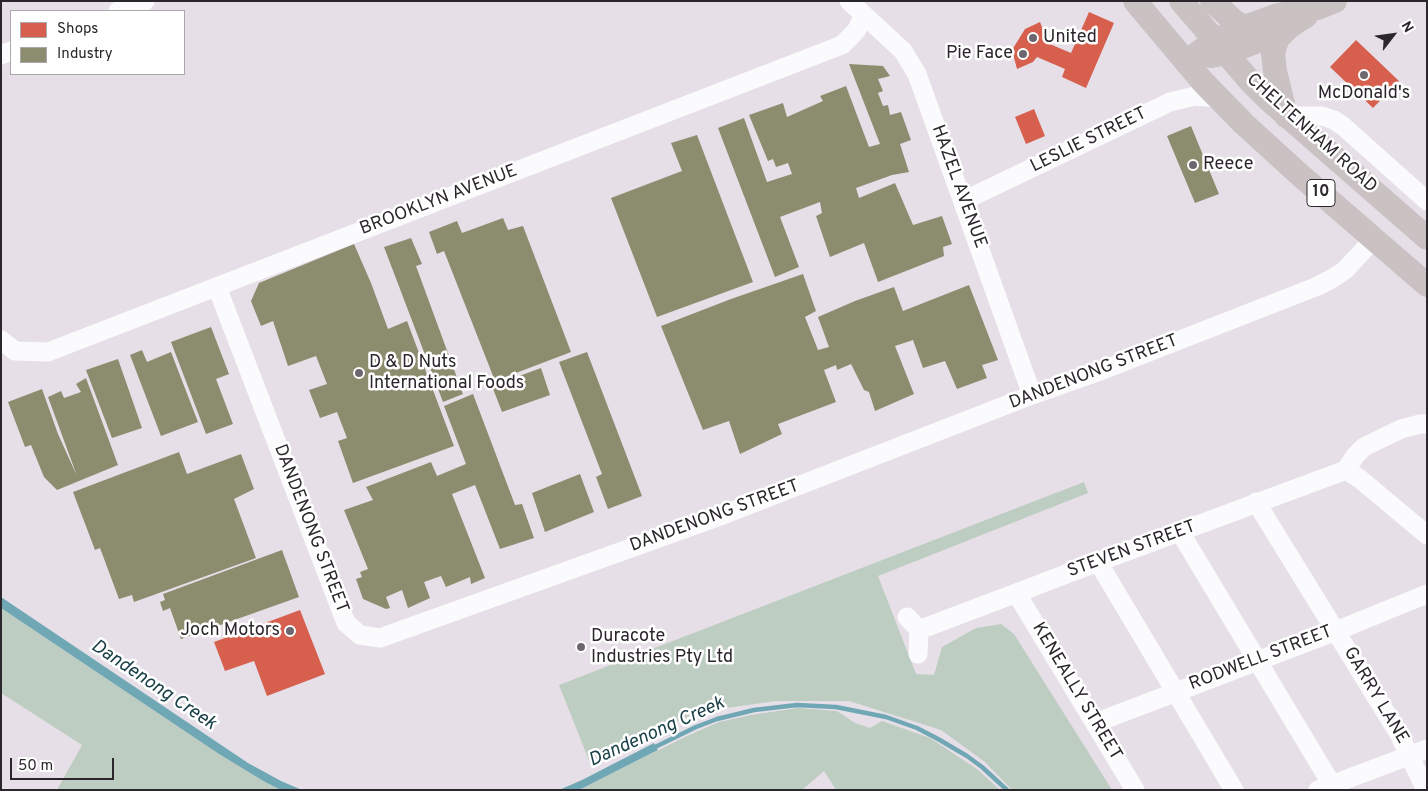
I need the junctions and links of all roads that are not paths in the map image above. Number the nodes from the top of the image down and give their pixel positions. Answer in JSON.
{"nodes":[{"id":1,"x":145,"y":1,"type":"edge"},
{"id":2,"x":849,"y":1,"type":"edge"},
{"id":3,"x":1135,"y":1,"type":"edge"},
{"id":4,"x":1181,"y":1,"type":"edge"},
{"id":5,"x":1212,"y":1,"type":"edge"},
{"id":6,"x":1326,"y":5,"type":"edge"},
{"id":7,"x":121,"y":10,"type":"edge"},
{"id":8,"x":864,"y":15,"type":"junction"},
{"id":9,"x":1245,"y":27,"type":"junction"},
{"id":10,"x":1288,"y":28,"type":"junction"},
{"id":11,"x":1220,"y":47,"type":"junction"},
{"id":12,"x":1186,"y":62,"type":"junction"},
{"id":13,"x":1218,"y":98,"type":"junction"},
{"id":14,"x":1286,"y":116,"type":"junction"},
{"id":15,"x":963,"y":201,"type":"junction"},
{"id":16,"x":1427,"y":201,"type":"edge"},
{"id":17,"x":1398,"y":212,"type":"junction"},
{"id":18,"x":1375,"y":238,"type":"junction"},
{"id":19,"x":1427,"y":238,"type":"edge"},
{"id":20,"x":1427,"y":285,"type":"edge"},
{"id":21,"x":217,"y":287,"type":"junction"},
{"id":22,"x":1,"y":340,"type":"edge"},
{"id":23,"x":1032,"y":395,"type":"junction"},
{"id":24,"x":1427,"y":424,"type":"edge"},
{"id":25,"x":1346,"y":470,"type":"junction"},
{"id":26,"x":1256,"y":502,"type":"junction"},
{"id":27,"x":1180,"y":532,"type":"junction"},
{"id":28,"x":1427,"y":535,"type":"edge"},
{"id":29,"x":1098,"y":562,"type":"junction"},
{"id":30,"x":1017,"y":594,"type":"junction"},
{"id":31,"x":1427,"y":594,"type":"edge"},
{"id":32,"x":1336,"y":631,"type":"junction"},
{"id":33,"x":918,"y":654,"type":"dead end"},
{"id":34,"x":1257,"y":661,"type":"junction"},
{"id":35,"x":1175,"y":692,"type":"junction"},
{"id":36,"x":1095,"y":723,"type":"junction"},
{"id":37,"x":1419,"y":753,"type":"edge"},
{"id":38,"x":1329,"y":788,"type":"edge"},
{"id":39,"x":1134,"y":790,"type":"edge"},
{"id":40,"x":1234,"y":790,"type":"edge"},
{"id":41,"x":1426,"y":790,"type":"edge"}],
"edges":[{"from":1,"to":7,"type":"street"},
{"from":2,"to":8,"type":"street","name":"HAZEL AVENUE"},
{"from":3,"to":12,"type":"main road","name":"CHELTENHAM ROAD","number":"10"},
{"from":4,"to":11,"type":"main road","name":"CHELTENHAM ROAD","number":"10"},
{"from":5,"to":9,"type":"main road"},
{"from":6,"to":9,"type":"main road"},
{"from":6,"to":10,"type":"main road"},
{"from":8,"to":15,"type":"street","name":"HAZEL AVENUE"},
{"from":8,"to":21,"type":"street","name":"BROOKLYN AVENUE"},
{"from":9,"to":11,"type":"main road"},
{"from":10,"to":11,"type":"main road"},
{"from":10,"to":14,"type":"main road"},
{"from":11,"to":12,"type":"main road"},
{"from":11,"to":14,"type":"main road","name":"CHELTENHAM ROAD","number":"10"},
{"from":12,"to":13,"type":"main road","name":"CHELTENHAM ROAD","number":"10"},
{"from":13,"to":15,"type":"street","name":"LESLIE STREET"},
{"from":13,"to":18,"type":"main road","name":"CHELTENHAM ROAD","number":"10"},
{"from":14,"to":16,"type":"street"},
{"from":14,"to":17,"type":"main road","name":"CHELTENHAM ROAD","number":"10"},
{"from":15,"to":23,"type":"street","name":"HAZEL AVENUE"},
{"from":17,"to":18,"type":"main road","name":"DANDENONG STREET"},
{"from":17,"to":19,"type":"main road","name":"CHELTENHAM ROAD","number":"10"},
{"from":18,"to":20,"type":"main road","name":"CHELTENHAM ROAD","number":"10"},
{"from":18,"to":23,"type":"street","name":"DANDENONG STREET"},
{"from":21,"to":22,"type":"street","name":"BROOKLYN AVENUE"},
{"from":21,"to":23,"type":"street","name":"DANDENONG STREET"},
{"from":24,"to":25,"type":"street"},
{"from":25,"to":26,"type":"street","name":"STEVEN STREET"},
{"from":25,"to":28,"type":"street"},
{"from":26,"to":27,"type":"street","name":"STEVEN STREET"},
{"from":26,"to":32,"type":"street","name":"GARRY LANE"},
{"from":27,"to":29,"type":"street","name":"STEVEN STREET"},
{"from":27,"to":34,"type":"street"},
{"from":29,"to":30,"type":"street","name":"STEVEN STREET"},
{"from":29,"to":35,"type":"street"},
{"from":30,"to":33,"type":"street","name":"STEVEN STREET"},
{"from":30,"to":36,"type":"street","name":"KENEALLY STREET"},
{"from":31,"to":32,"type":"street","name":"RODWELL STREET"},
{"from":32,"to":34,"type":"street","name":"RODWELL STREET"},
{"from":32,"to":37,"type":"street","name":"GARRY LANE"},
{"from":34,"to":35,"type":"street","name":"RODWELL STREET"},
{"from":34,"to":38,"type":"street"},
{"from":35,"to":36,"type":"street","name":"RODWELL STREET"},
{"from":35,"to":40,"type":"street"},
{"from":36,"to":39,"type":"street","name":"KENEALLY STREET"},
{"from":37,"to":38,"type":"street"},
{"from":37,"to":41,"type":"street","name":"GARRY LANE"}]}
